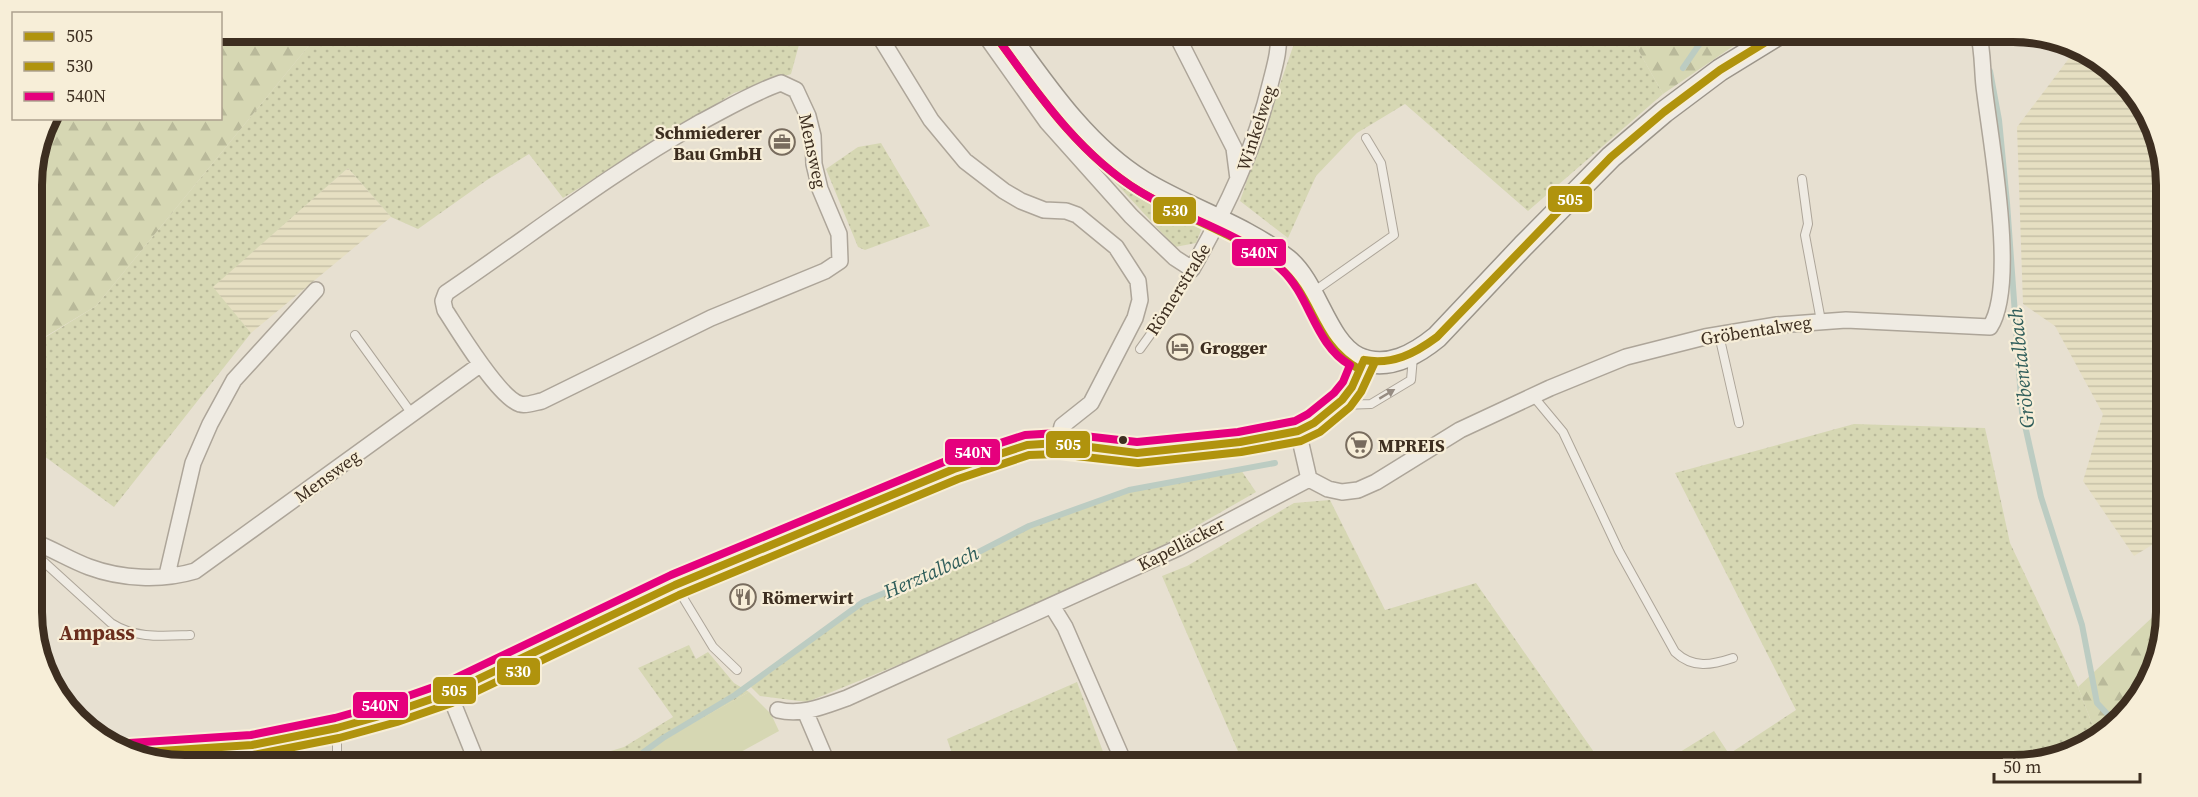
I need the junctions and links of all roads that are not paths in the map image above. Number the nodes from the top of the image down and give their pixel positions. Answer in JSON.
{"nodes":[{"id":1,"x":883,"y":42,"type":"edge"},
{"id":2,"x":990,"y":42,"type":"edge"},
{"id":3,"x":1014,"y":42,"type":"edge"},
{"id":4,"x":1180,"y":42,"type":"edge"},
{"id":5,"x":1280,"y":42,"type":"edge"},
{"id":6,"x":1766,"y":42,"type":"edge"},
{"id":7,"x":1981,"y":42,"type":"edge"},
{"id":8,"x":1366,"y":138,"type":"dead end"},
{"id":9,"x":1802,"y":178,"type":"dead end"},
{"id":10,"x":1238,"y":181,"type":"junction"},
{"id":11,"x":1219,"y":221,"type":"junction"},
{"id":12,"x":1192,"y":269,"type":"junction"},
{"id":13,"x":316,"y":290,"type":"dead end"},
{"id":14,"x":1311,"y":292,"type":"junction"},
{"id":15,"x":1821,"y":321,"type":"junction"},
{"id":16,"x":355,"y":335,"type":"dead end"},
{"id":17,"x":1719,"y":335,"type":"junction"},
{"id":18,"x":1140,"y":349,"type":"dead end"},
{"id":19,"x":1414,"y":354,"type":"junction"},
{"id":20,"x":1364,"y":360,"type":"junction"},
{"id":21,"x":481,"y":364,"type":"junction"},
{"id":22,"x":1533,"y":396,"type":"junction"},
{"id":23,"x":1336,"y":406,"type":"junction"},
{"id":24,"x":412,"y":414,"type":"junction"},
{"id":25,"x":1739,"y":423,"type":"dead end"},
{"id":26,"x":1298,"y":431,"type":"junction"},
{"id":27,"x":1058,"y":443,"type":"junction"},
{"id":28,"x":1309,"y":479,"type":"junction"},
{"id":29,"x":42,"y":546,"type":"edge"},
{"id":30,"x":42,"y":560,"type":"edge"},
{"id":31,"x":167,"y":575,"type":"junction"},
{"id":32,"x":675,"y":585,"type":"junction"},
{"id":33,"x":1052,"y":606,"type":"junction"},
{"id":34,"x":190,"y":635,"type":"dead end"},
{"id":35,"x":1733,"y":658,"type":"dead end"},
{"id":36,"x":737,"y":670,"type":"dead end"},
{"id":37,"x":449,"y":693,"type":"junction"},
{"id":38,"x":778,"y":710,"type":"dead end"},
{"id":39,"x":805,"y":711,"type":"junction"},
{"id":40,"x":337,"y":728,"type":"junction"},
{"id":41,"x":162,"y":753,"type":"edge"},
{"id":42,"x":337,"y":755,"type":"edge"},
{"id":43,"x":474,"y":755,"type":"edge"},
{"id":44,"x":824,"y":755,"type":"edge"},
{"id":45,"x":1121,"y":755,"type":"edge"}],
"edges":[{"from":1,"to":27,"type":"street"},
{"from":2,"to":12,"type":"street"},
{"from":3,"to":11,"type":"main road"},
{"from":4,"to":10,"type":"street"},
{"from":5,"to":10,"type":"street","name":"Winkelweg"},
{"from":6,"to":19,"type":"main road"},
{"from":7,"to":15,"type":"street","name":"Gröbentalweg"},
{"from":8,"to":14,"type":"lane"},
{"from":9,"to":15,"type":"lane"},
{"from":10,"to":11,"type":"street","name":"Winkelweg"},
{"from":11,"to":12,"type":"street","name":"Römerstraße"},
{"from":11,"to":14,"type":"main road"},
{"from":12,"to":18,"type":"lane","name":"Römerstraße"},
{"from":13,"to":31,"type":"street"},
{"from":14,"to":20,"type":"main road"},
{"from":15,"to":17,"type":"street","name":"Gröbentalweg"},
{"from":16,"to":24,"type":"lane"},
{"from":17,"to":22,"type":"street","name":"Gröbentalweg"},
{"from":17,"to":25,"type":"lane"},
{"from":19,"to":20,"type":"main road"},
{"from":23,"to":19,"type":"lane","one_way":true},
{"from":20,"to":23,"type":"street"},
{"from":21,"to":21,"type":"street","name":"Mensweg"},
{"from":21,"to":24,"type":"street","name":"Mensweg"},
{"from":22,"to":28,"type":"street","name":"Gröbentalweg"},
{"from":22,"to":35,"type":"lane"},
{"from":23,"to":26,"type":"street"},
{"from":24,"to":31,"type":"street","name":"Mensweg"},
{"from":26,"to":27,"type":"street"},
{"from":26,"to":28,"type":"street"},
{"from":27,"to":32,"type":"street"},
{"from":28,"to":33,"type":"street","name":"Kapelläcker"},
{"from":29,"to":31,"type":"street","name":"Mensweg"},
{"from":30,"to":34,"type":"lane"},
{"from":32,"to":36,"type":"lane"},
{"from":32,"to":37,"type":"street"},
{"from":33,"to":39,"type":"street","name":"Kapelläcker"},
{"from":33,"to":45,"type":"street"},
{"from":37,"to":40,"type":"street"},
{"from":37,"to":43,"type":"street"},
{"from":38,"to":39,"type":"street","name":"Kapelläcker"},
{"from":39,"to":44,"type":"street"},
{"from":40,"to":41,"type":"street"},
{"from":40,"to":42,"type":"lane"}]}
